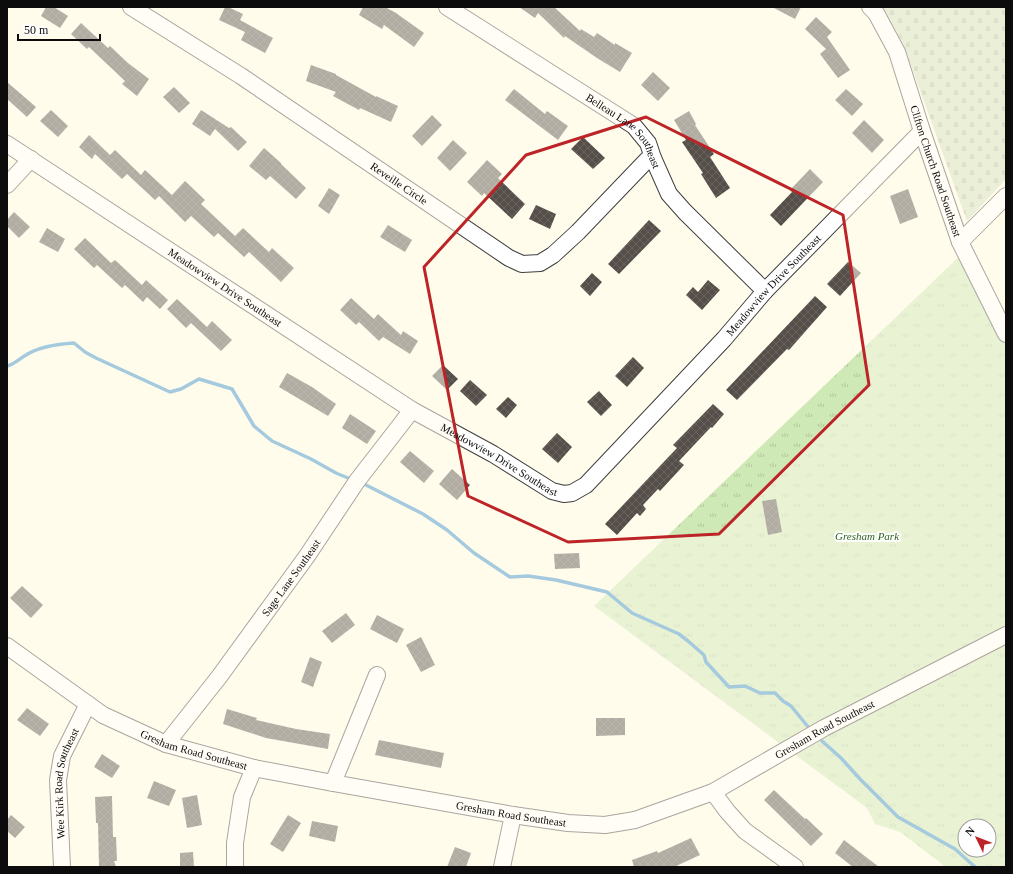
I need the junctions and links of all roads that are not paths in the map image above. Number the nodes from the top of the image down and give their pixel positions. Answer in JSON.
{"nodes":[{"id":1,"x":131,"y":7,"type":"edge"},
{"id":2,"x":447,"y":7,"type":"edge"},
{"id":3,"x":870,"y":7,"type":"edge"},
{"id":4,"x":922,"y":131,"type":"junction"},
{"id":5,"x":7,"y":144,"type":"edge"},
{"id":6,"x":653,"y":158,"type":"junction"},
{"id":7,"x":30,"y":159,"type":"junction"},
{"id":8,"x":7,"y":185,"type":"edge"},
{"id":9,"x":1006,"y":196,"type":"edge"},
{"id":10,"x":960,"y":242,"type":"junction"},
{"id":11,"x":765,"y":291,"type":"junction"},
{"id":12,"x":1006,"y":334,"type":"edge"},
{"id":13,"x":412,"y":410,"type":"junction"},
{"id":14,"x":1006,"y":635,"type":"edge"},
{"id":15,"x":7,"y":646,"type":"edge"},
{"id":16,"x":377,"y":675,"type":"dead end"},
{"id":17,"x":88,"y":704,"type":"junction"},
{"id":18,"x":166,"y":744,"type":"junction"},
{"id":19,"x":254,"y":768,"type":"junction"},
{"id":20,"x":333,"y":783,"type":"junction"},
{"id":21,"x":713,"y":792,"type":"junction"},
{"id":22,"x":513,"y":815,"type":"junction"},
{"id":23,"x":62,"y":867,"type":"edge"},
{"id":24,"x":235,"y":867,"type":"edge"},
{"id":25,"x":502,"y":867,"type":"edge"},
{"id":26,"x":795,"y":867,"type":"edge"}],
"edges":[{"from":1,"to":6,"type":"street","name":"Reveille Circle"},
{"from":2,"to":6,"type":"street","name":"Belleau Lane Southeast"},
{"from":3,"to":4,"type":"street","name":"Clifton Church Road Southeast"},
{"from":4,"to":10,"type":"street","name":"Clifton Church Road Southeast"},
{"from":4,"to":11,"type":"street","name":"Meadowview Drive Southeast"},
{"from":5,"to":7,"type":"street","name":"Meadowview Drive Southeast"},
{"from":6,"to":11,"type":"street","name":"Belleau Lane Southeast"},
{"from":7,"to":8,"type":"street"},
{"from":7,"to":13,"type":"street","name":"Meadowview Drive Southeast"},
{"from":9,"to":10,"type":"street"},
{"from":10,"to":12,"type":"street","name":"Clifton Church Road Southeast"},
{"from":11,"to":13,"type":"street","name":"Meadowview Drive Southeast"},
{"from":13,"to":18,"type":"street","name":"Sage Lane Southeast"},
{"from":14,"to":21,"type":"street","name":"Gresham Road Southeast"},
{"from":15,"to":17,"type":"street","name":"Gresham Road Southeast"},
{"from":16,"to":20,"type":"street"},
{"from":17,"to":18,"type":"street","name":"Gresham Road Southeast"},
{"from":17,"to":23,"type":"street","name":"Wee Kirk Road Southeast"},
{"from":18,"to":19,"type":"street","name":"Gresham Road Southeast"},
{"from":19,"to":20,"type":"street","name":"Gresham Road Southeast"},
{"from":19,"to":24,"type":"street"},
{"from":20,"to":22,"type":"street","name":"Gresham Road Southeast"},
{"from":21,"to":22,"type":"street","name":"Gresham Road Southeast"},
{"from":21,"to":26,"type":"street"},
{"from":22,"to":25,"type":"street"}]}
